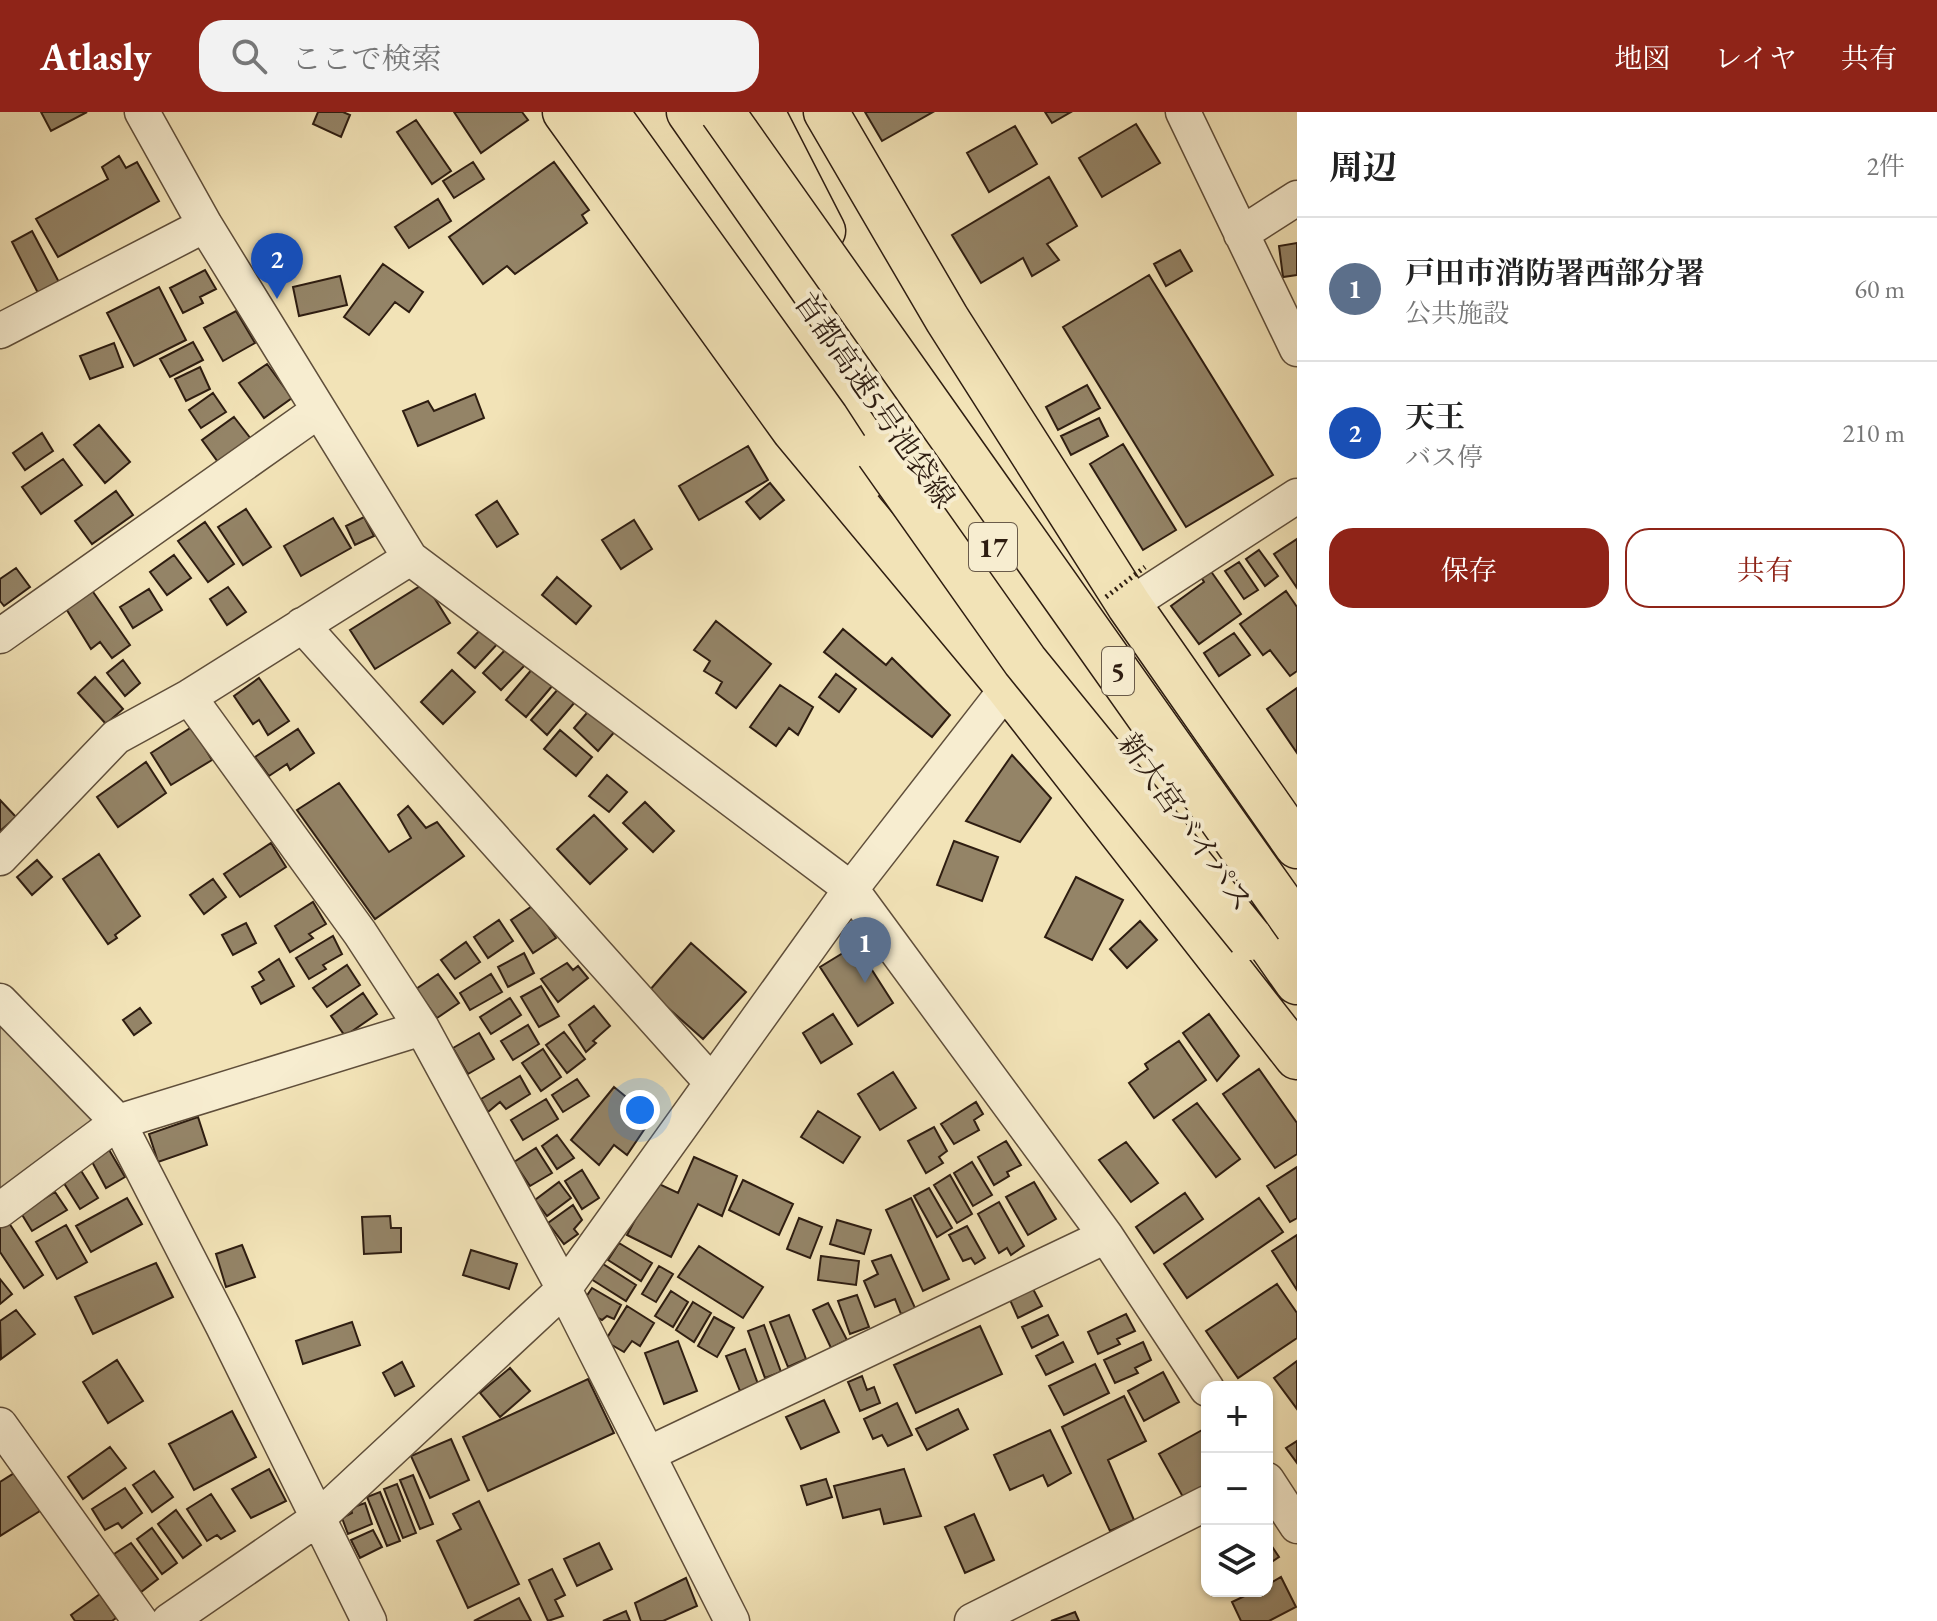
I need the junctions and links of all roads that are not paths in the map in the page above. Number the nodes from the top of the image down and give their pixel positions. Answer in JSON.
{"nodes":[{"id":1,"x":142,"y":112,"type":"edge"},
{"id":2,"x":565,"y":112,"type":"edge"},
{"id":3,"x":606,"y":112,"type":"edge"},
{"id":4,"x":636,"y":112,"type":"edge"},
{"id":5,"x":671,"y":112,"type":"edge"},
{"id":6,"x":689,"y":112,"type":"edge"},
{"id":7,"x":704,"y":112,"type":"edge"},
{"id":8,"x":722,"y":112,"type":"edge"},
{"id":9,"x":760,"y":112,"type":"edge"},
{"id":10,"x":801,"y":112,"type":"edge"},
{"id":11,"x":826,"y":112,"type":"edge"},
{"id":12,"x":1183,"y":112,"type":"edge"},
{"id":13,"x":1297,"y":198,"type":"edge"},
{"id":14,"x":205,"y":225,"type":"junction"},
{"id":15,"x":1241,"y":234,"type":"junction"},
{"id":16,"x":947,"y":319,"type":"junction"},
{"id":17,"x":0,"y":331,"type":"edge"},
{"id":18,"x":1297,"y":349,"type":"edge"},
{"id":19,"x":911,"y":402,"type":"junction"},
{"id":20,"x":318,"y":411,"type":"junction"},
{"id":21,"x":1297,"y":496,"type":"edge"},
{"id":22,"x":410,"y":558,"type":"junction"},
{"id":23,"x":1129,"y":605,"type":"junction"},
{"id":24,"x":302,"y":625,"type":"junction"},
{"id":25,"x":0,"y":636,"type":"edge"},
{"id":26,"x":1008,"y":687,"type":"junction"},
{"id":27,"x":189,"y":697,"type":"junction"},
{"id":28,"x":1297,"y":846,"type":"edge"},
{"id":29,"x":0,"y":858,"type":"edge"},
{"id":30,"x":851,"y":889,"type":"junction"},
{"id":31,"x":1297,"y":900,"type":"edge"},
{"id":32,"x":1297,"y":926,"type":"edge"},
{"id":33,"x":1250,"y":938,"type":"junction"},
{"id":34,"x":1297,"y":959,"type":"edge"},
{"id":35,"x":1297,"y":982,"type":"edge"},
{"id":36,"x":0,"y":1001,"type":"edge"},
{"id":37,"x":1297,"y":1005,"type":"edge"},
{"id":38,"x":422,"y":1028,"type":"junction"},
{"id":39,"x":1297,"y":1057,"type":"edge"},
{"id":40,"x":712,"y":1083,"type":"junction"},
{"id":41,"x":118,"y":1122,"type":"junction"},
{"id":42,"x":0,"y":1210,"type":"edge"},
{"id":43,"x":1106,"y":1236,"type":"junction"},
{"id":44,"x":564,"y":1289,"type":"junction"},
{"id":45,"x":1202,"y":1381,"type":"edge"},
{"id":46,"x":0,"y":1425,"type":"edge"},
{"id":47,"x":648,"y":1454,"type":"junction"},
{"id":48,"x":1273,"y":1489,"type":"edge"},
{"id":49,"x":1201,"y":1506,"type":"edge"},
{"id":50,"x":317,"y":1519,"type":"junction"},
{"id":51,"x":1297,"y":1526,"type":"edge"},
{"id":52,"x":140,"y":1621,"type":"edge"},
{"id":53,"x":169,"y":1621,"type":"edge"},
{"id":54,"x":369,"y":1621,"type":"edge"},
{"id":55,"x":732,"y":1621,"type":"edge"},
{"id":56,"x":972,"y":1621,"type":"edge"}],
"edges":[{"from":1,"to":14,"type":"street"},
{"from":2,"to":26,"type":"highway","number":"17"},
{"from":3,"to":26,"type":"highway"},
{"from":4,"to":33,"type":"highway","bridge":true},
{"from":5,"to":33,"type":"highway","name":"首都高速5号池袋線","number":"5","bridge":true},
{"from":6,"to":35,"type":"highway","name":"新大宮バイパス","number":"17"},
{"from":7,"to":19,"type":"highway","name":"新大宮バイパス","number":"17"},
{"from":8,"to":32,"type":"highway","name":"首都高速5号池袋線","number":"5","bridge":true},
{"from":9,"to":19,"type":"highway"},
{"from":9,"to":31,"type":"highway"},
{"from":10,"to":16,"type":"highway"},
{"from":11,"to":16,"type":"highway"},
{"from":12,"to":15,"type":"street"},
{"from":13,"to":15,"type":"street"},
{"from":14,"to":17,"type":"street"},
{"from":14,"to":20,"type":"street"},
{"from":15,"to":18,"type":"street"},
{"from":16,"to":23,"type":"highway"},
{"from":19,"to":34,"type":"highway","name":"新大宮バイパス","number":"17"},
{"from":20,"to":22,"type":"street"},
{"from":20,"to":25,"type":"street"},
{"from":21,"to":23,"type":"street"},
{"from":22,"to":24,"type":"street"},
{"from":22,"to":30,"type":"street"},
{"from":23,"to":28,"type":"highway"},
{"from":24,"to":27,"type":"street"},
{"from":24,"to":40,"type":"street"},
{"from":26,"to":30,"type":"street"},
{"from":26,"to":39,"type":"highway","number":"17"},
{"from":27,"to":29,"type":"street"},
{"from":27,"to":38,"type":"street"},
{"from":30,"to":40,"type":"street"},
{"from":30,"to":43,"type":"street"},
{"from":33,"to":37,"type":"highway","name":"首都高速5号池袋線","number":"5"},
{"from":36,"to":41,"type":"street"},
{"from":38,"to":41,"type":"street"},
{"from":38,"to":44,"type":"street"},
{"from":40,"to":44,"type":"street"},
{"from":41,"to":42,"type":"street"},
{"from":41,"to":50,"type":"street"},
{"from":43,"to":45,"type":"street"},
{"from":43,"to":47,"type":"street"},
{"from":44,"to":47,"type":"street"},
{"from":44,"to":50,"type":"street"},
{"from":46,"to":52,"type":"street"},
{"from":47,"to":55,"type":"street"},
{"from":48,"to":51,"type":"street"},
{"from":49,"to":56,"type":"street"},
{"from":50,"to":53,"type":"street"},
{"from":50,"to":54,"type":"street"}]}
